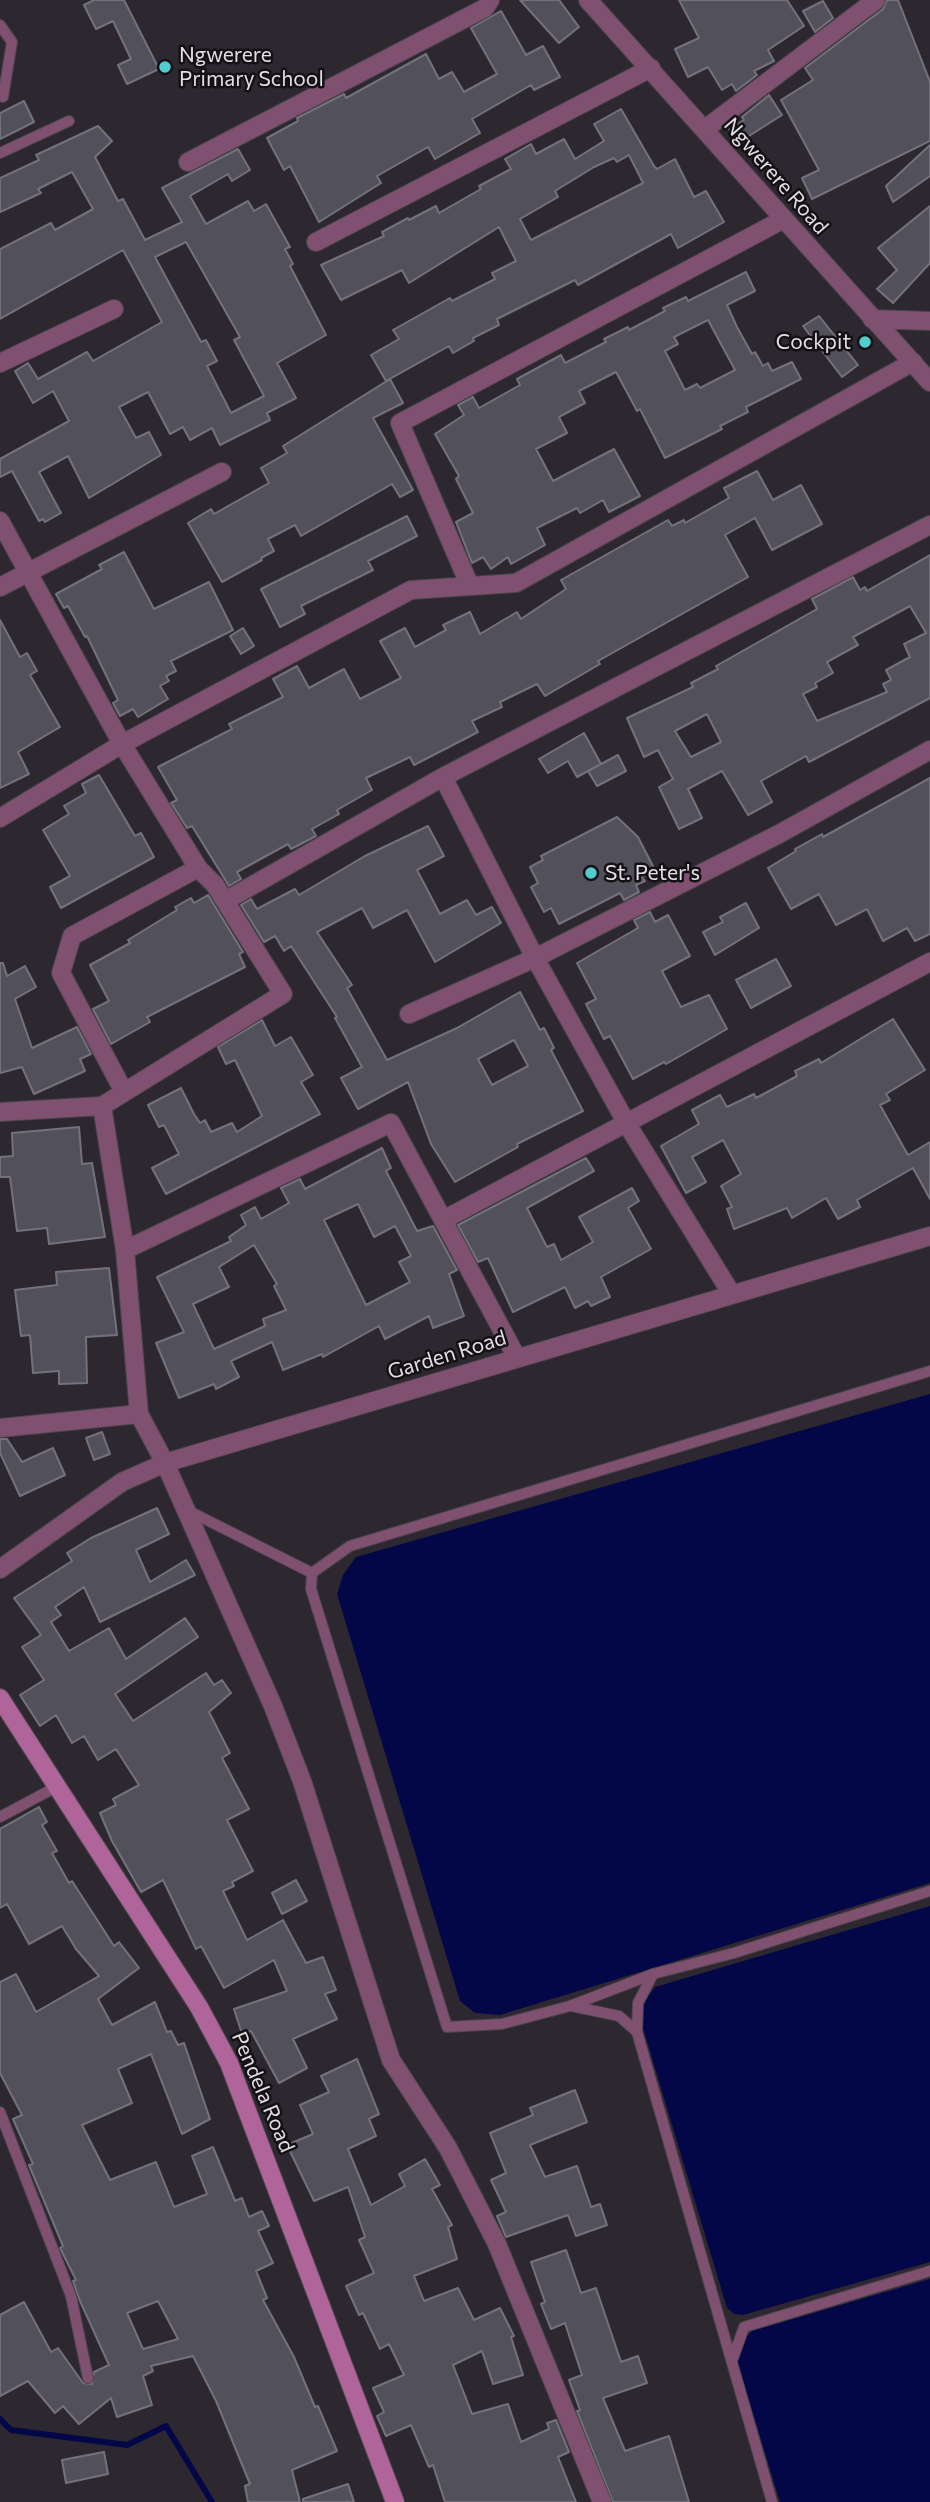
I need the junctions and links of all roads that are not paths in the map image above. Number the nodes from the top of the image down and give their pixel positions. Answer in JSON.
{"nodes":[{"id":1,"x":490,"y":0,"type":"edge"},
{"id":2,"x":589,"y":0,"type":"edge"},
{"id":3,"x":876,"y":0,"type":"edge"},
{"id":4,"x":0,"y":25,"type":"edge"},
{"id":5,"x":650,"y":68,"type":"junction"},
{"id":6,"x":3,"y":97,"type":"dead end"},
{"id":7,"x":69,"y":121,"type":"dead end"},
{"id":8,"x":705,"y":129,"type":"junction"},
{"id":9,"x":0,"y":153,"type":"edge"},
{"id":10,"x":188,"y":162,"type":"dead end"},
{"id":11,"x":784,"y":219,"type":"junction"},
{"id":12,"x":316,"y":242,"type":"dead end"},
{"id":13,"x":114,"y":309,"type":"dead end"},
{"id":14,"x":872,"y":319,"type":"junction"},
{"id":15,"x":930,"y":321,"type":"edge"},
{"id":16,"x":913,"y":362,"type":"junction"},
{"id":17,"x":0,"y":363,"type":"edge"},
{"id":18,"x":930,"y":382,"type":"edge"},
{"id":19,"x":222,"y":472,"type":"dead end"},
{"id":20,"x":0,"y":521,"type":"edge"},
{"id":21,"x":930,"y":525,"type":"edge"},
{"id":22,"x":29,"y":574,"type":"junction"},
{"id":23,"x":469,"y":584,"type":"junction"},
{"id":24,"x":0,"y":587,"type":"edge"},
{"id":25,"x":122,"y":744,"type":"junction"},
{"id":26,"x":930,"y":750,"type":"edge"},
{"id":27,"x":443,"y":777,"type":"junction"},
{"id":28,"x":0,"y":818,"type":"edge"},
{"id":29,"x":198,"y":869,"type":"junction"},
{"id":30,"x":225,"y":901,"type":"junction"},
{"id":31,"x":535,"y":958,"type":"junction"},
{"id":32,"x":930,"y":962,"type":"edge"},
{"id":33,"x":409,"y":1014,"type":"dead end"},
{"id":34,"x":124,"y":1092,"type":"junction"},
{"id":35,"x":102,"y":1106,"type":"junction"},
{"id":36,"x":0,"y":1112,"type":"edge"},
{"id":37,"x":627,"y":1124,"type":"junction"},
{"id":38,"x":445,"y":1219,"type":"junction"},
{"id":39,"x":930,"y":1237,"type":"edge"},
{"id":40,"x":125,"y":1250,"type":"junction"},
{"id":41,"x":731,"y":1293,"type":"junction"},
{"id":42,"x":517,"y":1358,"type":"junction"},
{"id":43,"x":930,"y":1371,"type":"edge"},
{"id":44,"x":139,"y":1414,"type":"junction"},
{"id":45,"x":0,"y":1428,"type":"edge"},
{"id":46,"x":165,"y":1462,"type":"junction"},
{"id":47,"x":186,"y":1509,"type":"junction"},
{"id":48,"x":0,"y":1569,"type":"edge"},
{"id":49,"x":312,"y":1573,"type":"junction"},
{"id":50,"x":0,"y":1698,"type":"edge"},
{"id":51,"x":58,"y":1786,"type":"junction"},
{"id":52,"x":0,"y":1817,"type":"edge"},
{"id":53,"x":930,"y":1891,"type":"edge"},
{"id":54,"x":653,"y":1974,"type":"junction"},
{"id":55,"x":570,"y":2006,"type":"junction"},
{"id":56,"x":637,"y":2032,"type":"junction"},
{"id":57,"x":0,"y":2112,"type":"edge"},
{"id":58,"x":930,"y":2271,"type":"edge"},
{"id":59,"x":718,"y":2316,"type":"junction"},
{"id":60,"x":744,"y":2327,"type":"junction"},
{"id":61,"x":733,"y":2358,"type":"junction"},
{"id":62,"x":88,"y":2378,"type":"dead end"},
{"id":63,"x":395,"y":2502,"type":"edge"},
{"id":64,"x":603,"y":2502,"type":"edge"},
{"id":65,"x":772,"y":2502,"type":"edge"}],
"edges":[{"from":1,"to":10,"type":"street"},
{"from":2,"to":5,"type":"street","name":"Ngwerere Road"},
{"from":3,"to":8,"type":"street"},
{"from":4,"to":6,"type":"lane"},
{"from":5,"to":8,"type":"street","name":"Ngwerere Road"},
{"from":5,"to":12,"type":"street"},
{"from":7,"to":9,"type":"lane"},
{"from":8,"to":11,"type":"street","name":"Ngwerere Road"},
{"from":11,"to":14,"type":"street","name":"Ngwerere Road"},
{"from":11,"to":23,"type":"street"},
{"from":13,"to":17,"type":"street"},
{"from":14,"to":15,"type":"street"},
{"from":14,"to":16,"type":"street","name":"Ngwerere Road"},
{"from":16,"to":18,"type":"street","name":"Ngwerere Road"},
{"from":16,"to":23,"type":"street"},
{"from":19,"to":22,"type":"street"},
{"from":20,"to":22,"type":"street"},
{"from":21,"to":27,"type":"street"},
{"from":22,"to":24,"type":"street"},
{"from":22,"to":25,"type":"street"},
{"from":23,"to":25,"type":"street"},
{"from":25,"to":28,"type":"street"},
{"from":25,"to":29,"type":"street"},
{"from":26,"to":31,"type":"street"},
{"from":27,"to":30,"type":"street"},
{"from":27,"to":31,"type":"street"},
{"from":29,"to":30,"type":"street"},
{"from":29,"to":34,"type":"street"},
{"from":30,"to":34,"type":"street"},
{"from":31,"to":33,"type":"street"},
{"from":31,"to":37,"type":"street"},
{"from":32,"to":37,"type":"street"},
{"from":34,"to":35,"type":"street"},
{"from":35,"to":36,"type":"street"},
{"from":35,"to":40,"type":"street"},
{"from":37,"to":38,"type":"street"},
{"from":37,"to":41,"type":"street"},
{"from":38,"to":40,"type":"street"},
{"from":38,"to":42,"type":"street"},
{"from":39,"to":41,"type":"street","name":"Garden Road"},
{"from":40,"to":44,"type":"street"},
{"from":41,"to":42,"type":"street","name":"Garden Road"},
{"from":42,"to":46,"type":"street","name":"Garden Road"},
{"from":43,"to":49,"type":"lane"},
{"from":44,"to":45,"type":"street"},
{"from":44,"to":46,"type":"street"},
{"from":46,"to":47,"type":"street"},
{"from":46,"to":48,"type":"street","name":"Garden Road"},
{"from":47,"to":49,"type":"lane"},
{"from":47,"to":64,"type":"street"},
{"from":49,"to":55,"type":"lane"},
{"from":50,"to":51,"type":"street","name":"Pendela Road"},
{"from":51,"to":52,"type":"lane"},
{"from":51,"to":63,"type":"street","name":"Pendela Road"},
{"from":53,"to":54,"type":"lane"},
{"from":54,"to":55,"type":"lane"},
{"from":54,"to":56,"type":"lane"},
{"from":55,"to":56,"type":"lane"},
{"from":56,"to":59,"type":"lane"},
{"from":57,"to":62,"type":"lane"},
{"from":58,"to":60,"type":"lane"},
{"from":59,"to":60,"type":"lane"},
{"from":59,"to":61,"type":"lane"},
{"from":60,"to":61,"type":"lane"},
{"from":61,"to":65,"type":"lane"}]}
